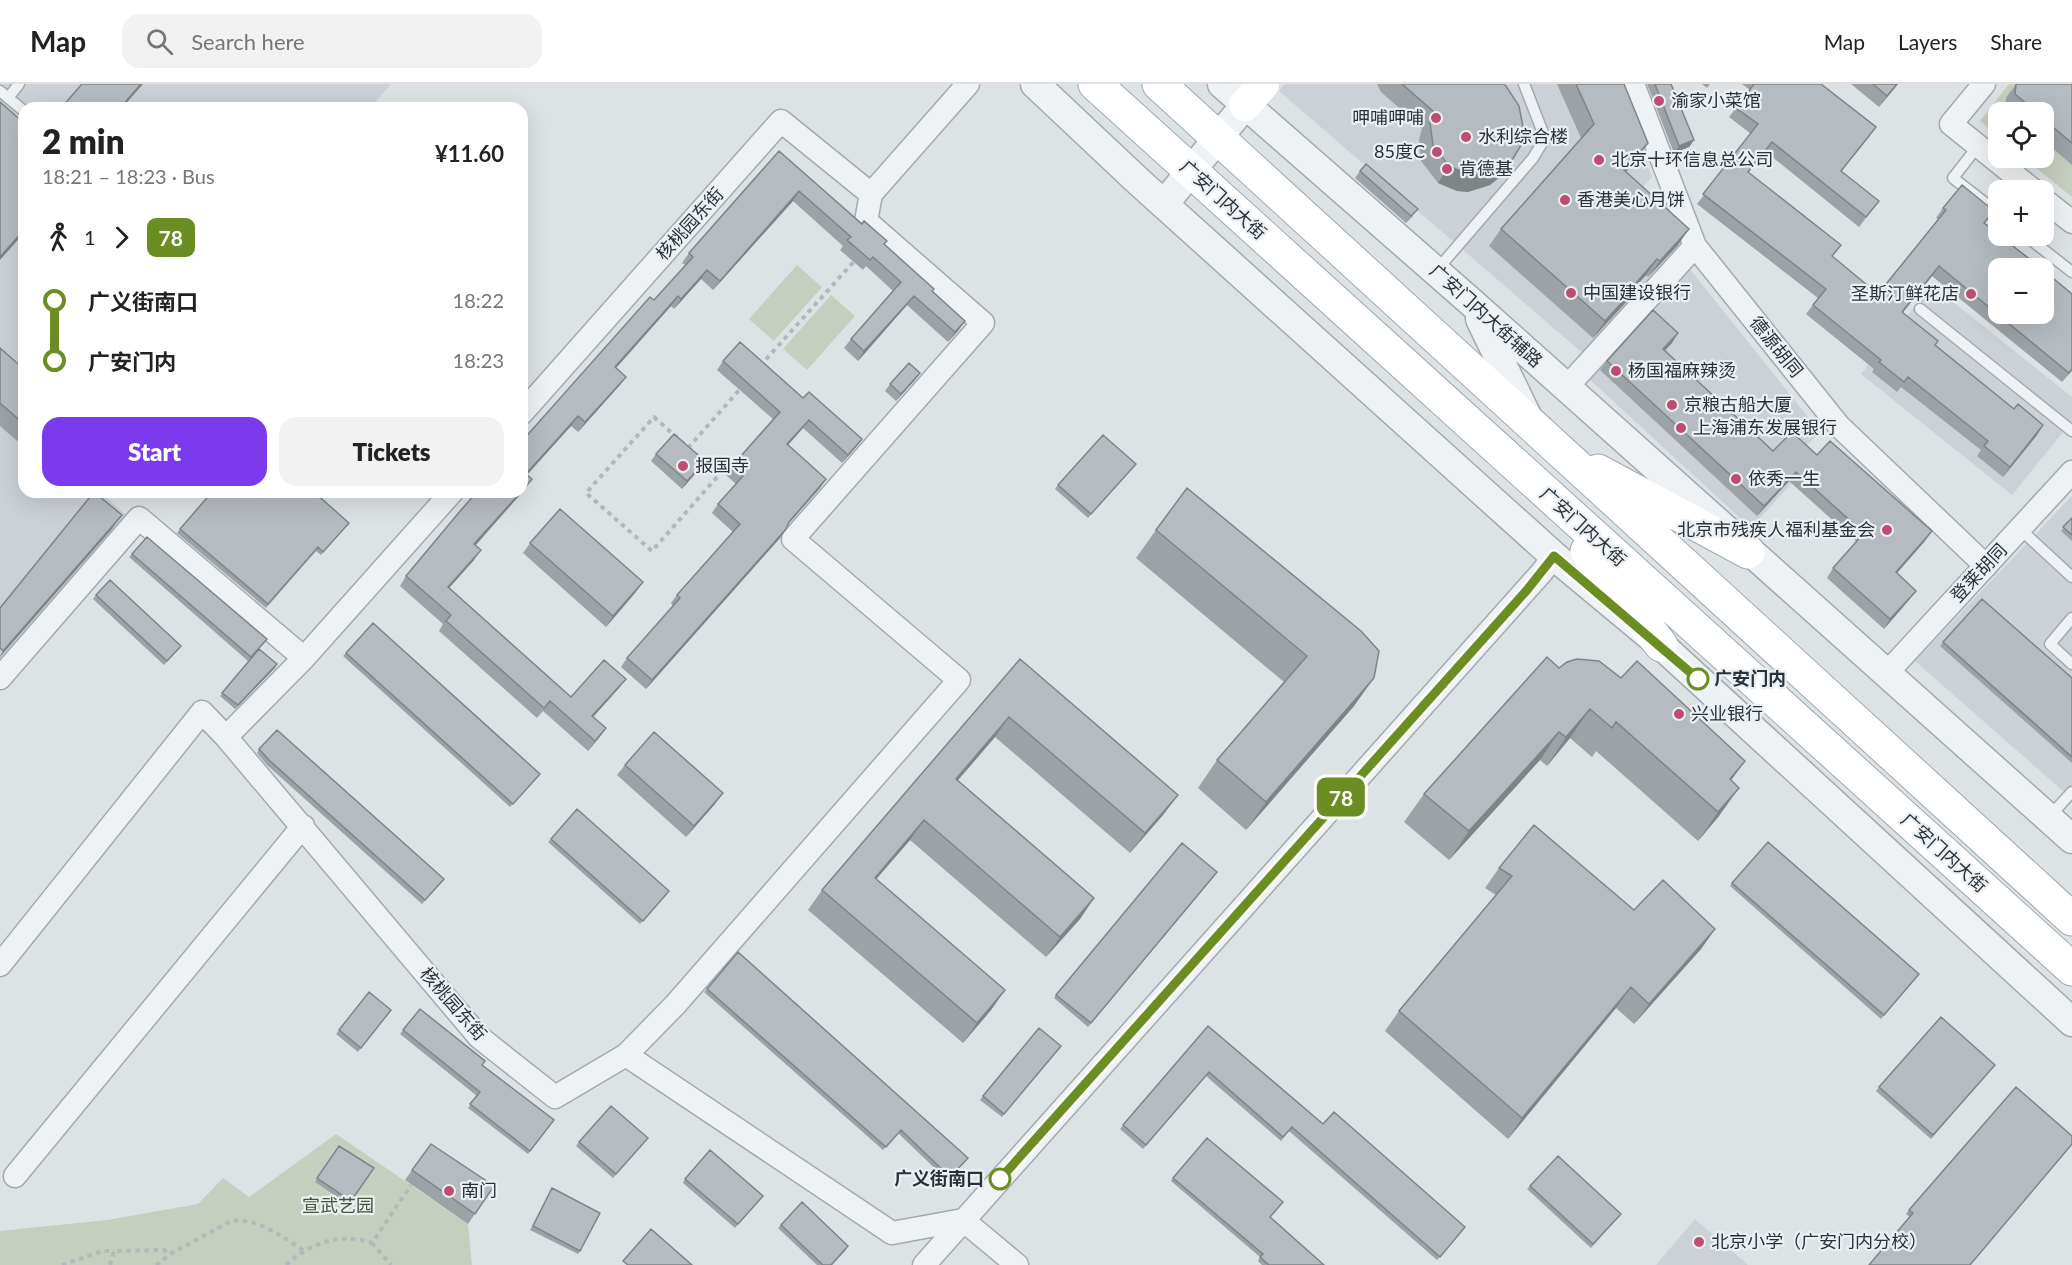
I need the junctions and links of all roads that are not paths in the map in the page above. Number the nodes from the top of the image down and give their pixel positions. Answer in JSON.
{"nodes":[{"id":1,"x":20,"y":84,"type":"edge"},
{"id":2,"x":968,"y":84,"type":"edge"},
{"id":3,"x":1035,"y":84,"type":"edge"},
{"id":4,"x":1095,"y":84,"type":"edge"},
{"id":5,"x":1159,"y":84,"type":"edge"},
{"id":6,"x":1222,"y":84,"type":"edge"},
{"id":7,"x":1524,"y":84,"type":"edge"},
{"id":8,"x":1633,"y":84,"type":"edge"},
{"id":9,"x":1984,"y":84,"type":"edge"},
{"id":10,"x":4,"y":94,"type":"edge"},
{"id":11,"x":1254,"y":94,"type":"edge"},
{"id":12,"x":18,"y":106,"type":"edge"},
{"id":13,"x":1218,"y":137,"type":"junction"},
{"id":14,"x":1978,"y":146,"type":"junction"},
{"id":15,"x":1191,"y":171,"type":"junction"},
{"id":16,"x":2020,"y":180,"type":"edge"},
{"id":17,"x":871,"y":194,"type":"junction"},
{"id":18,"x":1164,"y":204,"type":"junction"},
{"id":19,"x":1988,"y":205,"type":"edge"},
{"id":20,"x":2054,"y":208,"type":"edge"},
{"id":21,"x":2072,"y":222,"type":"edge"},
{"id":22,"x":1695,"y":246,"type":"junction"},
{"id":23,"x":2039,"y":246,"type":"edge"},
{"id":24,"x":1436,"y":271,"type":"junction"},
{"id":25,"x":2072,"y":272,"type":"edge"},
{"id":26,"x":1471,"y":302,"type":"junction"},
{"id":27,"x":1920,"y":309,"type":"dead end"},
{"id":28,"x":1566,"y":388,"type":"junction"},
{"id":29,"x":528,"y":406,"type":"edge"},
{"id":30,"x":1531,"y":425,"type":"junction"},
{"id":31,"x":2072,"y":431,"type":"edge"},
{"id":32,"x":1554,"y":448,"type":"junction"},
{"id":33,"x":2072,"y":472,"type":"edge"},
{"id":34,"x":1530,"y":479,"type":"junction"},
{"id":35,"x":447,"y":498,"type":"edge"},
{"id":36,"x":2020,"y":529,"type":"junction"},
{"id":37,"x":1748,"y":552,"type":"junction"},
{"id":38,"x":1554,"y":556,"type":"junction"},
{"id":39,"x":1986,"y":566,"type":"junction"},
{"id":40,"x":2072,"y":577,"type":"edge"},
{"id":41,"x":2072,"y":618,"type":"edge"},
{"id":42,"x":1660,"y":645,"type":"junction"},
{"id":43,"x":304,"y":658,"type":"junction"},
{"id":44,"x":2072,"y":664,"type":"edge"},
{"id":45,"x":1886,"y":674,"type":"junction"},
{"id":46,"x":0,"y":678,"type":"edge"},
{"id":47,"x":226,"y":737,"type":"junction"},
{"id":48,"x":2072,"y":792,"type":"edge"},
{"id":49,"x":2048,"y":818,"type":"junction"},
{"id":50,"x":303,"y":826,"type":"junction"},
{"id":51,"x":2072,"y":839,"type":"edge"},
{"id":52,"x":2072,"y":919,"type":"edge"},
{"id":53,"x":0,"y":965,"type":"edge"},
{"id":54,"x":2072,"y":969,"type":"edge"},
{"id":55,"x":2072,"y":1022,"type":"edge"},
{"id":56,"x":626,"y":1055,"type":"junction"},
{"id":57,"x":15,"y":1176,"type":"dead end"},
{"id":58,"x":963,"y":1220,"type":"junction"},
{"id":59,"x":924,"y":1265,"type":"edge"},
{"id":60,"x":1017,"y":1265,"type":"edge"}],
"edges":[{"from":1,"to":10,"type":"lane"},
{"from":2,"to":17,"type":"street"},
{"from":3,"to":18,"type":"street"},
{"from":4,"to":15,"type":"main road","name":"广安门内大街"},
{"from":5,"to":13,"type":"main road","name":"广安门内大街"},
{"from":6,"to":11,"type":"street","name":"广安门内大街辅路"},
{"from":7,"to":24,"type":"lane"},
{"from":8,"to":22,"type":"street","name":"德源胡同"},
{"from":9,"to":14,"type":"street"},
{"from":10,"to":12,"type":"lane"},
{"from":11,"to":13,"type":"street"},
{"from":11,"to":24,"type":"street","name":"广安门内大街辅路"},
{"from":13,"to":15,"type":"street"},
{"from":13,"to":30,"type":"main road","name":"广安门内大街"},
{"from":14,"to":16,"type":"street"},
{"from":14,"to":19,"type":"lane"},
{"from":15,"to":18,"type":"street"},
{"from":15,"to":34,"type":"main road","name":"广安门内大街"},
{"from":17,"to":29,"type":"street","name":"核桃园东街"},
{"from":17,"to":56,"type":"street"},
{"from":18,"to":38,"type":"street"},
{"from":20,"to":21,"type":"street"},
{"from":22,"to":28,"type":"street"},
{"from":22,"to":39,"type":"street","name":"德源胡同"},
{"from":23,"to":25,"type":"lane"},
{"from":24,"to":26,"type":"street","name":"广安门内大街辅路"},
{"from":26,"to":28,"type":"street","name":"广安门内大街辅路"},
{"from":26,"to":30,"type":"street","name":"广安门内大街"},
{"from":27,"to":31,"type":"lane"},
{"from":28,"to":37,"type":"street","name":"广安门内大街辅路"},
{"from":30,"to":32,"type":"main road","name":"广安门内大街"},
{"from":32,"to":37,"type":"main road"},
{"from":32,"to":52,"type":"main road","name":"广安门内大街"},
{"from":33,"to":36,"type":"street","name":"登莱胡同"},
{"from":34,"to":42,"type":"main road"},
{"from":34,"to":54,"type":"main road","name":"广安门内大街"},
{"from":35,"to":43,"type":"street"},
{"from":36,"to":39,"type":"street","name":"登莱胡同"},
{"from":36,"to":40,"type":"lane"},
{"from":37,"to":45,"type":"street"},
{"from":38,"to":42,"type":"street","name":"广安门内大街"},
{"from":38,"to":58,"type":"street"},
{"from":39,"to":45,"type":"street","name":"登莱胡同"},
{"from":41,"to":44,"type":"lane"},
{"from":42,"to":55,"type":"street","name":"广安门内大街"},
{"from":43,"to":46,"type":"street"},
{"from":43,"to":47,"type":"street"},
{"from":45,"to":49,"type":"street"},
{"from":47,"to":50,"type":"street","name":"核桃园东街"},
{"from":47,"to":53,"type":"street","name":"核桃园东街"},
{"from":48,"to":49,"type":"lane"},
{"from":49,"to":51,"type":"street"},
{"from":50,"to":56,"type":"street","name":"核桃园东街"},
{"from":50,"to":57,"type":"street"},
{"from":56,"to":58,"type":"street"},
{"from":58,"to":59,"type":"street"},
{"from":58,"to":60,"type":"street"}]}
